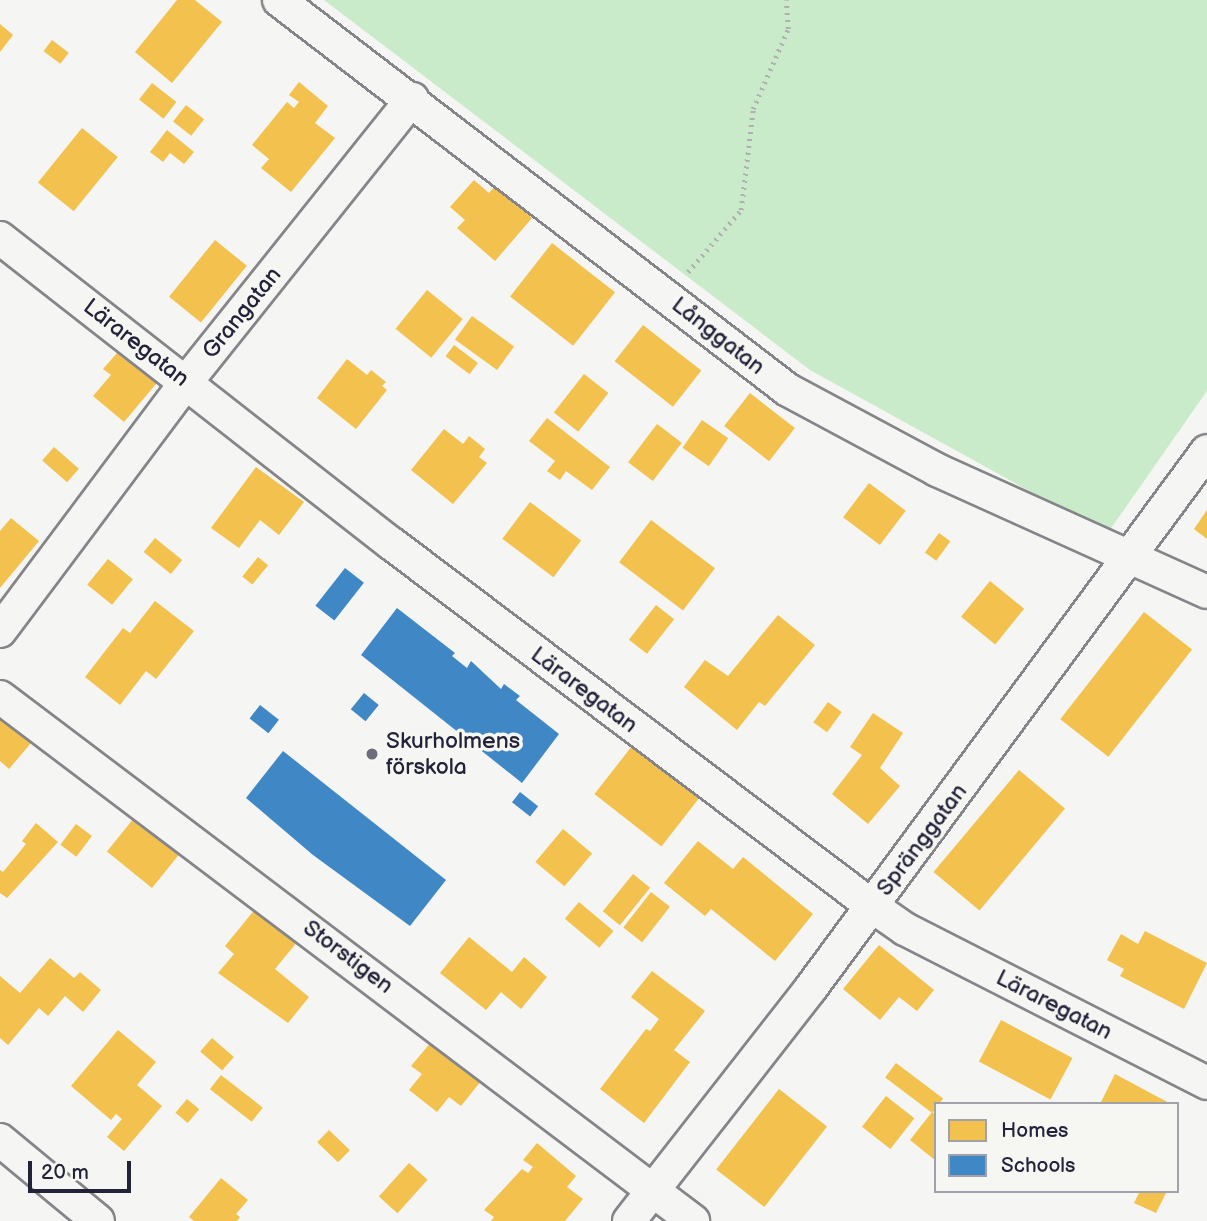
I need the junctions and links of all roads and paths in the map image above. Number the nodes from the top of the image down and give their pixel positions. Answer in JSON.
{"nodes":[{"id":1,"x":786,"y":0,"type":"edge"},
{"id":2,"x":285,"y":2,"type":"edge"},
{"id":3,"x":412,"y":99,"type":"junction"},
{"id":4,"x":0,"y":238,"type":"edge"},
{"id":5,"x":667,"y":297,"type":"junction"},
{"id":6,"x":187,"y":381,"type":"junction"},
{"id":7,"x":1207,"y":452,"type":"edge"},
{"id":8,"x":1132,"y":557,"type":"junction"},
{"id":9,"x":1207,"y":592,"type":"edge"},
{"id":10,"x":0,"y":631,"type":"edge"},
{"id":11,"x":0,"y":696,"type":"edge"},
{"id":12,"x":872,"y":906,"type":"junction"},
{"id":13,"x":1207,"y":1083,"type":"edge"},
{"id":14,"x":0,"y":1140,"type":"edge"},
{"id":15,"x":653,"y":1190,"type":"junction"},
{"id":16,"x":98,"y":1221,"type":"edge"},
{"id":17,"x":629,"y":1221,"type":"edge"},
{"id":18,"x":693,"y":1221,"type":"edge"}],
"edges":[{"from":1,"to":5,"type":"path"},
{"from":2,"to":3,"type":"street","name":"Långgatan"},
{"from":3,"to":5,"type":"street","name":"Långgatan"},
{"from":3,"to":6,"type":"street","name":"Grangatan"},
{"from":4,"to":6,"type":"street","name":"Läraregatan"},
{"from":5,"to":8,"type":"street","name":"Långgatan"},
{"from":6,"to":10,"type":"street","name":"Grangatan"},
{"from":6,"to":12,"type":"street","name":"Läraregatan"},
{"from":7,"to":8,"type":"street","name":"Spränggatan"},
{"from":8,"to":9,"type":"street","name":"Långgatan"},
{"from":8,"to":12,"type":"street","name":"Spränggatan"},
{"from":11,"to":15,"type":"street","name":"Storstigen"},
{"from":12,"to":13,"type":"street","name":"Läraregatan"},
{"from":12,"to":15,"type":"street","name":"Spränggatan"},
{"from":14,"to":16,"type":"street"},
{"from":15,"to":17,"type":"street","name":"Spränggatan"},
{"from":15,"to":18,"type":"street","name":"Storstigen"}]}
